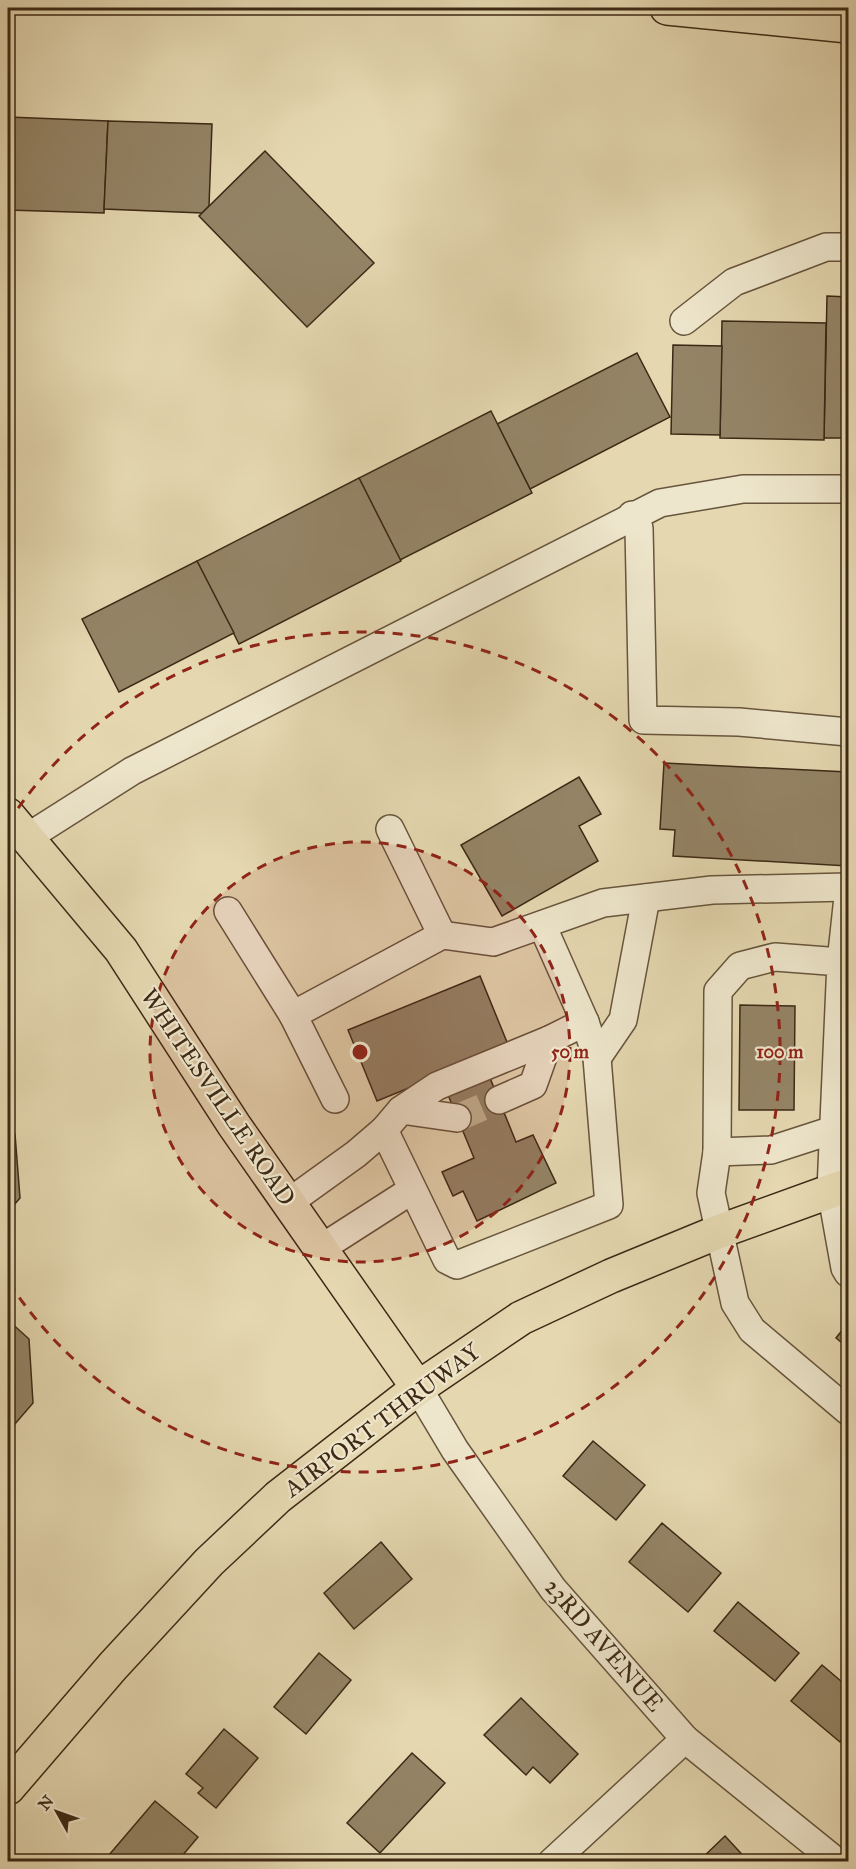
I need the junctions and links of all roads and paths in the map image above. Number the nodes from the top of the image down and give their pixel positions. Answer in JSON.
{"nodes":[{"id":1,"x":667,"y":8,"type":"edge"},
{"id":2,"x":849,"y":26,"type":"edge"},
{"id":3,"x":849,"y":247,"type":"edge"},
{"id":4,"x":684,"y":321,"type":"dead end"},
{"id":5,"x":849,"y":489,"type":"edge"},
{"id":6,"x":632,"y":515,"type":"junction"},
{"id":7,"x":849,"y":732,"type":"edge"},
{"id":8,"x":18,"y":826,"type":"edge"},
{"id":9,"x":390,"y":829,"type":"dead end"},
{"id":10,"x":849,"y":887,"type":"edge"},
{"id":11,"x":849,"y":897,"type":"edge"},
{"id":12,"x":646,"y":898,"type":"junction"},
{"id":13,"x":228,"y":911,"type":"dead end"},
{"id":14,"x":542,"y":925,"type":"junction"},
{"id":15,"x":442,"y":935,"type":"junction"},
{"id":16,"x":841,"y":962,"type":"junction"},
{"id":17,"x":293,"y":1015,"type":"junction"},
{"id":18,"x":585,"y":1022,"type":"junction"},
{"id":19,"x":549,"y":1040,"type":"junction"},
{"id":20,"x":597,"y":1058,"type":"junction"},
{"id":21,"x":335,"y":1099,"type":"dead end"},
{"id":22,"x":499,"y":1100,"type":"tunnel mouth"},
{"id":23,"x":457,"y":1118,"type":"tunnel mouth"},
{"id":24,"x":393,"y":1120,"type":"junction"},
{"id":25,"x":836,"y":1129,"type":"junction"},
{"id":26,"x":717,"y":1152,"type":"junction"},
{"id":27,"x":840,"y":1188,"type":"edge"},
{"id":28,"x":412,"y":1190,"type":"junction"},
{"id":29,"x":288,"y":1203,"type":"junction"},
{"id":30,"x":718,"y":1232,"type":"junction"},
{"id":31,"x":320,"y":1249,"type":"junction"},
{"id":32,"x":849,"y":1273,"type":"edge"},
{"id":33,"x":418,"y":1388,"type":"junction"},
{"id":34,"x":849,"y":1411,"type":"edge"},
{"id":35,"x":686,"y":1739,"type":"junction"},
{"id":36,"x":8,"y":1788,"type":"edge"},
{"id":37,"x":552,"y":1862,"type":"edge"},
{"id":38,"x":837,"y":1862,"type":"edge"}],
"edges":[{"from":1,"to":2,"type":"main road"},
{"from":3,"to":4,"type":"street"},
{"from":5,"to":6,"type":"street"},
{"from":6,"to":7,"type":"street"},
{"from":6,"to":8,"type":"street"},
{"from":8,"to":29,"type":"main road","name":"WHITESVILLE ROAD"},
{"from":9,"to":15,"type":"street"},
{"from":10,"to":12,"type":"street"},
{"from":11,"to":16,"type":"street"},
{"from":12,"to":14,"type":"street"},
{"from":12,"to":20,"type":"street"},
{"from":13,"to":17,"type":"street"},
{"from":14,"to":15,"type":"street"},
{"from":14,"to":18,"type":"street"},
{"from":15,"to":17,"type":"street"},
{"from":16,"to":25,"type":"street"},
{"from":16,"to":26,"type":"street"},
{"from":17,"to":21,"type":"street"},
{"from":18,"to":19,"type":"street"},
{"from":18,"to":20,"type":"street"},
{"from":19,"to":22,"type":"street"},
{"from":19,"to":24,"type":"street"},
{"from":20,"to":28,"type":"street"},
{"from":23,"to":24,"type":"street"},
{"from":24,"to":28,"type":"street"},
{"from":24,"to":29,"type":"street"},
{"from":25,"to":26,"type":"street"},
{"from":25,"to":27,"type":"street"},
{"from":26,"to":30,"type":"street"},
{"from":27,"to":30,"type":"main road","name":"AIRPORT THRUWAY"},
{"from":27,"to":32,"type":"street"},
{"from":28,"to":31,"type":"street"},
{"from":29,"to":31,"type":"main road","name":"WHITESVILLE ROAD"},
{"from":30,"to":33,"type":"main road","name":"AIRPORT THRUWAY"},
{"from":30,"to":34,"type":"street"},
{"from":31,"to":33,"type":"main road","name":"WHITESVILLE ROAD"},
{"from":33,"to":35,"type":"street","name":"23RD AVENUE"},
{"from":33,"to":36,"type":"main road","name":"AIRPORT THRUWAY"},
{"from":35,"to":37,"type":"street"},
{"from":35,"to":38,"type":"street","name":"23RD AVENUE"}]}
